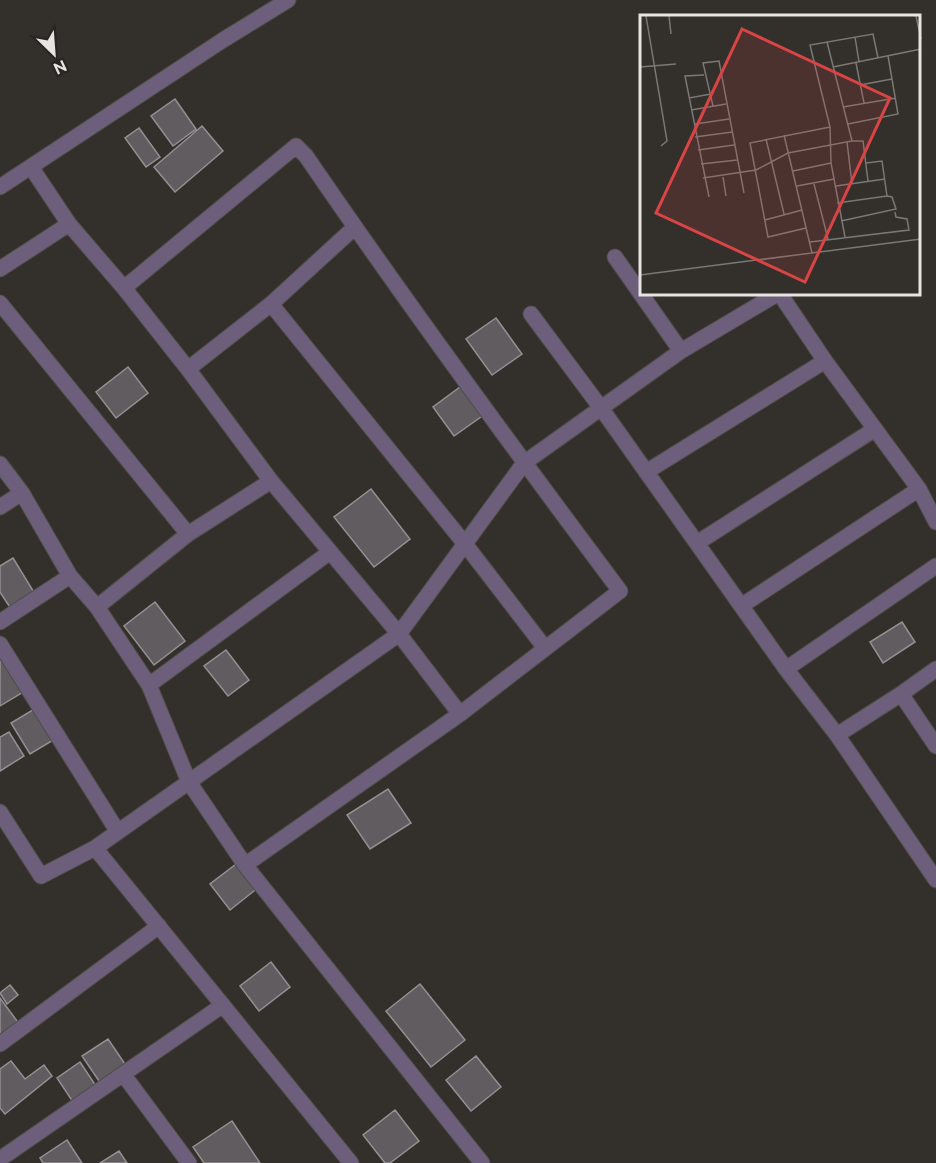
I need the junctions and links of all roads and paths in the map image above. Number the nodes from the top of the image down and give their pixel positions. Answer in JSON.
{"nodes":[{"id":1,"x":288,"y":0,"type":"edge"},
{"id":2,"x":32,"y":167,"type":"junction"},
{"id":3,"x":0,"y":187,"type":"edge"},
{"id":4,"x":69,"y":224,"type":"junction"},
{"id":5,"x":355,"y":227,"type":"junction"},
{"id":6,"x":615,"y":256,"type":"dead end"},
{"id":7,"x":0,"y":269,"type":"edge"},
{"id":8,"x":124,"y":288,"type":"junction"},
{"id":9,"x":640,"y":292,"type":"edge"},
{"id":10,"x":643,"y":296,"type":"edge"},
{"id":11,"x":776,"y":296,"type":"edge"},
{"id":12,"x":780,"y":296,"type":"edge"},
{"id":13,"x":0,"y":303,"type":"edge"},
{"id":14,"x":271,"y":304,"type":"junction"},
{"id":15,"x":531,"y":314,"type":"dead end"},
{"id":16,"x":681,"y":351,"type":"junction"},
{"id":17,"x":825,"y":361,"type":"junction"},
{"id":18,"x":188,"y":369,"type":"junction"},
{"id":19,"x":601,"y":408,"type":"junction"},
{"id":20,"x":876,"y":429,"type":"junction"},
{"id":21,"x":524,"y":463,"type":"junction"},
{"id":22,"x":0,"y":464,"type":"edge"},
{"id":23,"x":646,"y":472,"type":"junction"},
{"id":24,"x":271,"y":481,"type":"junction"},
{"id":25,"x":919,"y":489,"type":"junction"},
{"id":26,"x":22,"y":493,"type":"junction"},
{"id":27,"x":0,"y":507,"type":"edge"},
{"id":28,"x":936,"y":522,"type":"edge"},
{"id":29,"x":188,"y":534,"type":"junction"},
{"id":30,"x":697,"y":543,"type":"junction"},
{"id":31,"x":465,"y":544,"type":"junction"},
{"id":32,"x":330,"y":552,"type":"junction"},
{"id":33,"x":936,"y":566,"type":"edge"},
{"id":34,"x":70,"y":576,"type":"junction"},
{"id":35,"x":741,"y":606,"type":"junction"},
{"id":36,"x":97,"y":607,"type":"junction"},
{"id":37,"x":0,"y":622,"type":"edge"},
{"id":38,"x":399,"y":634,"type":"junction"},
{"id":39,"x":0,"y":644,"type":"edge"},
{"id":40,"x":545,"y":648,"type":"junction"},
{"id":41,"x":786,"y":669,"type":"junction"},
{"id":42,"x":936,"y":669,"type":"edge"},
{"id":43,"x":149,"y":685,"type":"junction"},
{"id":44,"x":901,"y":694,"type":"junction"},
{"id":45,"x":460,"y":714,"type":"junction"},
{"id":46,"x":837,"y":735,"type":"junction"},
{"id":47,"x":936,"y":746,"type":"edge"},
{"id":48,"x":189,"y":782,"type":"junction"},
{"id":49,"x":0,"y":812,"type":"edge"},
{"id":50,"x":117,"y":832,"type":"junction"},
{"id":51,"x":95,"y":848,"type":"junction"},
{"id":52,"x":245,"y":865,"type":"junction"},
{"id":53,"x":934,"y":874,"type":"edge"},
{"id":54,"x":159,"y":926,"type":"junction"},
{"id":55,"x":223,"y":1005,"type":"junction"},
{"id":56,"x":0,"y":1044,"type":"edge"},
{"id":57,"x":123,"y":1074,"type":"junction"},
{"id":58,"x":0,"y":1159,"type":"edge"},
{"id":59,"x":188,"y":1163,"type":"edge"},
{"id":60,"x":351,"y":1163,"type":"edge"},
{"id":61,"x":482,"y":1163,"type":"edge"}],
"edges":[{"from":1,"to":2,"type":"street"},
{"from":2,"to":3,"type":"street"},
{"from":2,"to":4,"type":"street"},
{"from":4,"to":7,"type":"street"},
{"from":4,"to":8,"type":"street"},
{"from":5,"to":8,"type":"street"},
{"from":5,"to":14,"type":"street"},
{"from":5,"to":21,"type":"street"},
{"from":6,"to":9,"type":"street"},
{"from":8,"to":18,"type":"street"},
{"from":10,"to":16,"type":"street"},
{"from":11,"to":16,"type":"street"},
{"from":12,"to":17,"type":"street"},
{"from":13,"to":29,"type":"street"},
{"from":14,"to":18,"type":"street"},
{"from":14,"to":31,"type":"street"},
{"from":15,"to":19,"type":"street"},
{"from":16,"to":19,"type":"street"},
{"from":17,"to":20,"type":"street"},
{"from":17,"to":23,"type":"street"},
{"from":18,"to":24,"type":"street"},
{"from":19,"to":21,"type":"street"},
{"from":19,"to":23,"type":"street"},
{"from":20,"to":25,"type":"street"},
{"from":20,"to":30,"type":"street"},
{"from":21,"to":31,"type":"street"},
{"from":21,"to":40,"type":"street"},
{"from":22,"to":26,"type":"street"},
{"from":23,"to":30,"type":"street"},
{"from":24,"to":29,"type":"street"},
{"from":24,"to":32,"type":"street"},
{"from":25,"to":28,"type":"street"},
{"from":25,"to":35,"type":"street"},
{"from":26,"to":27,"type":"street"},
{"from":26,"to":34,"type":"street"},
{"from":29,"to":36,"type":"street"},
{"from":30,"to":35,"type":"street"},
{"from":31,"to":38,"type":"street"},
{"from":31,"to":40,"type":"street"},
{"from":32,"to":38,"type":"street"},
{"from":32,"to":43,"type":"street"},
{"from":33,"to":41,"type":"street"},
{"from":34,"to":36,"type":"street"},
{"from":34,"to":37,"type":"street"},
{"from":35,"to":41,"type":"street"},
{"from":36,"to":43,"type":"street"},
{"from":38,"to":45,"type":"street"},
{"from":38,"to":48,"type":"street"},
{"from":39,"to":50,"type":"street"},
{"from":40,"to":45,"type":"street"},
{"from":41,"to":46,"type":"street"},
{"from":42,"to":44,"type":"street"},
{"from":43,"to":48,"type":"street"},
{"from":44,"to":46,"type":"street"},
{"from":44,"to":47,"type":"street"},
{"from":45,"to":52,"type":"street"},
{"from":46,"to":53,"type":"street"},
{"from":48,"to":50,"type":"street"},
{"from":48,"to":52,"type":"street"},
{"from":49,"to":51,"type":"street"},
{"from":50,"to":51,"type":"street"},
{"from":51,"to":54,"type":"street"},
{"from":52,"to":61,"type":"street"},
{"from":54,"to":55,"type":"street"},
{"from":54,"to":56,"type":"street"},
{"from":55,"to":57,"type":"street"},
{"from":55,"to":60,"type":"street"},
{"from":57,"to":58,"type":"street"},
{"from":57,"to":59,"type":"street"}]}
